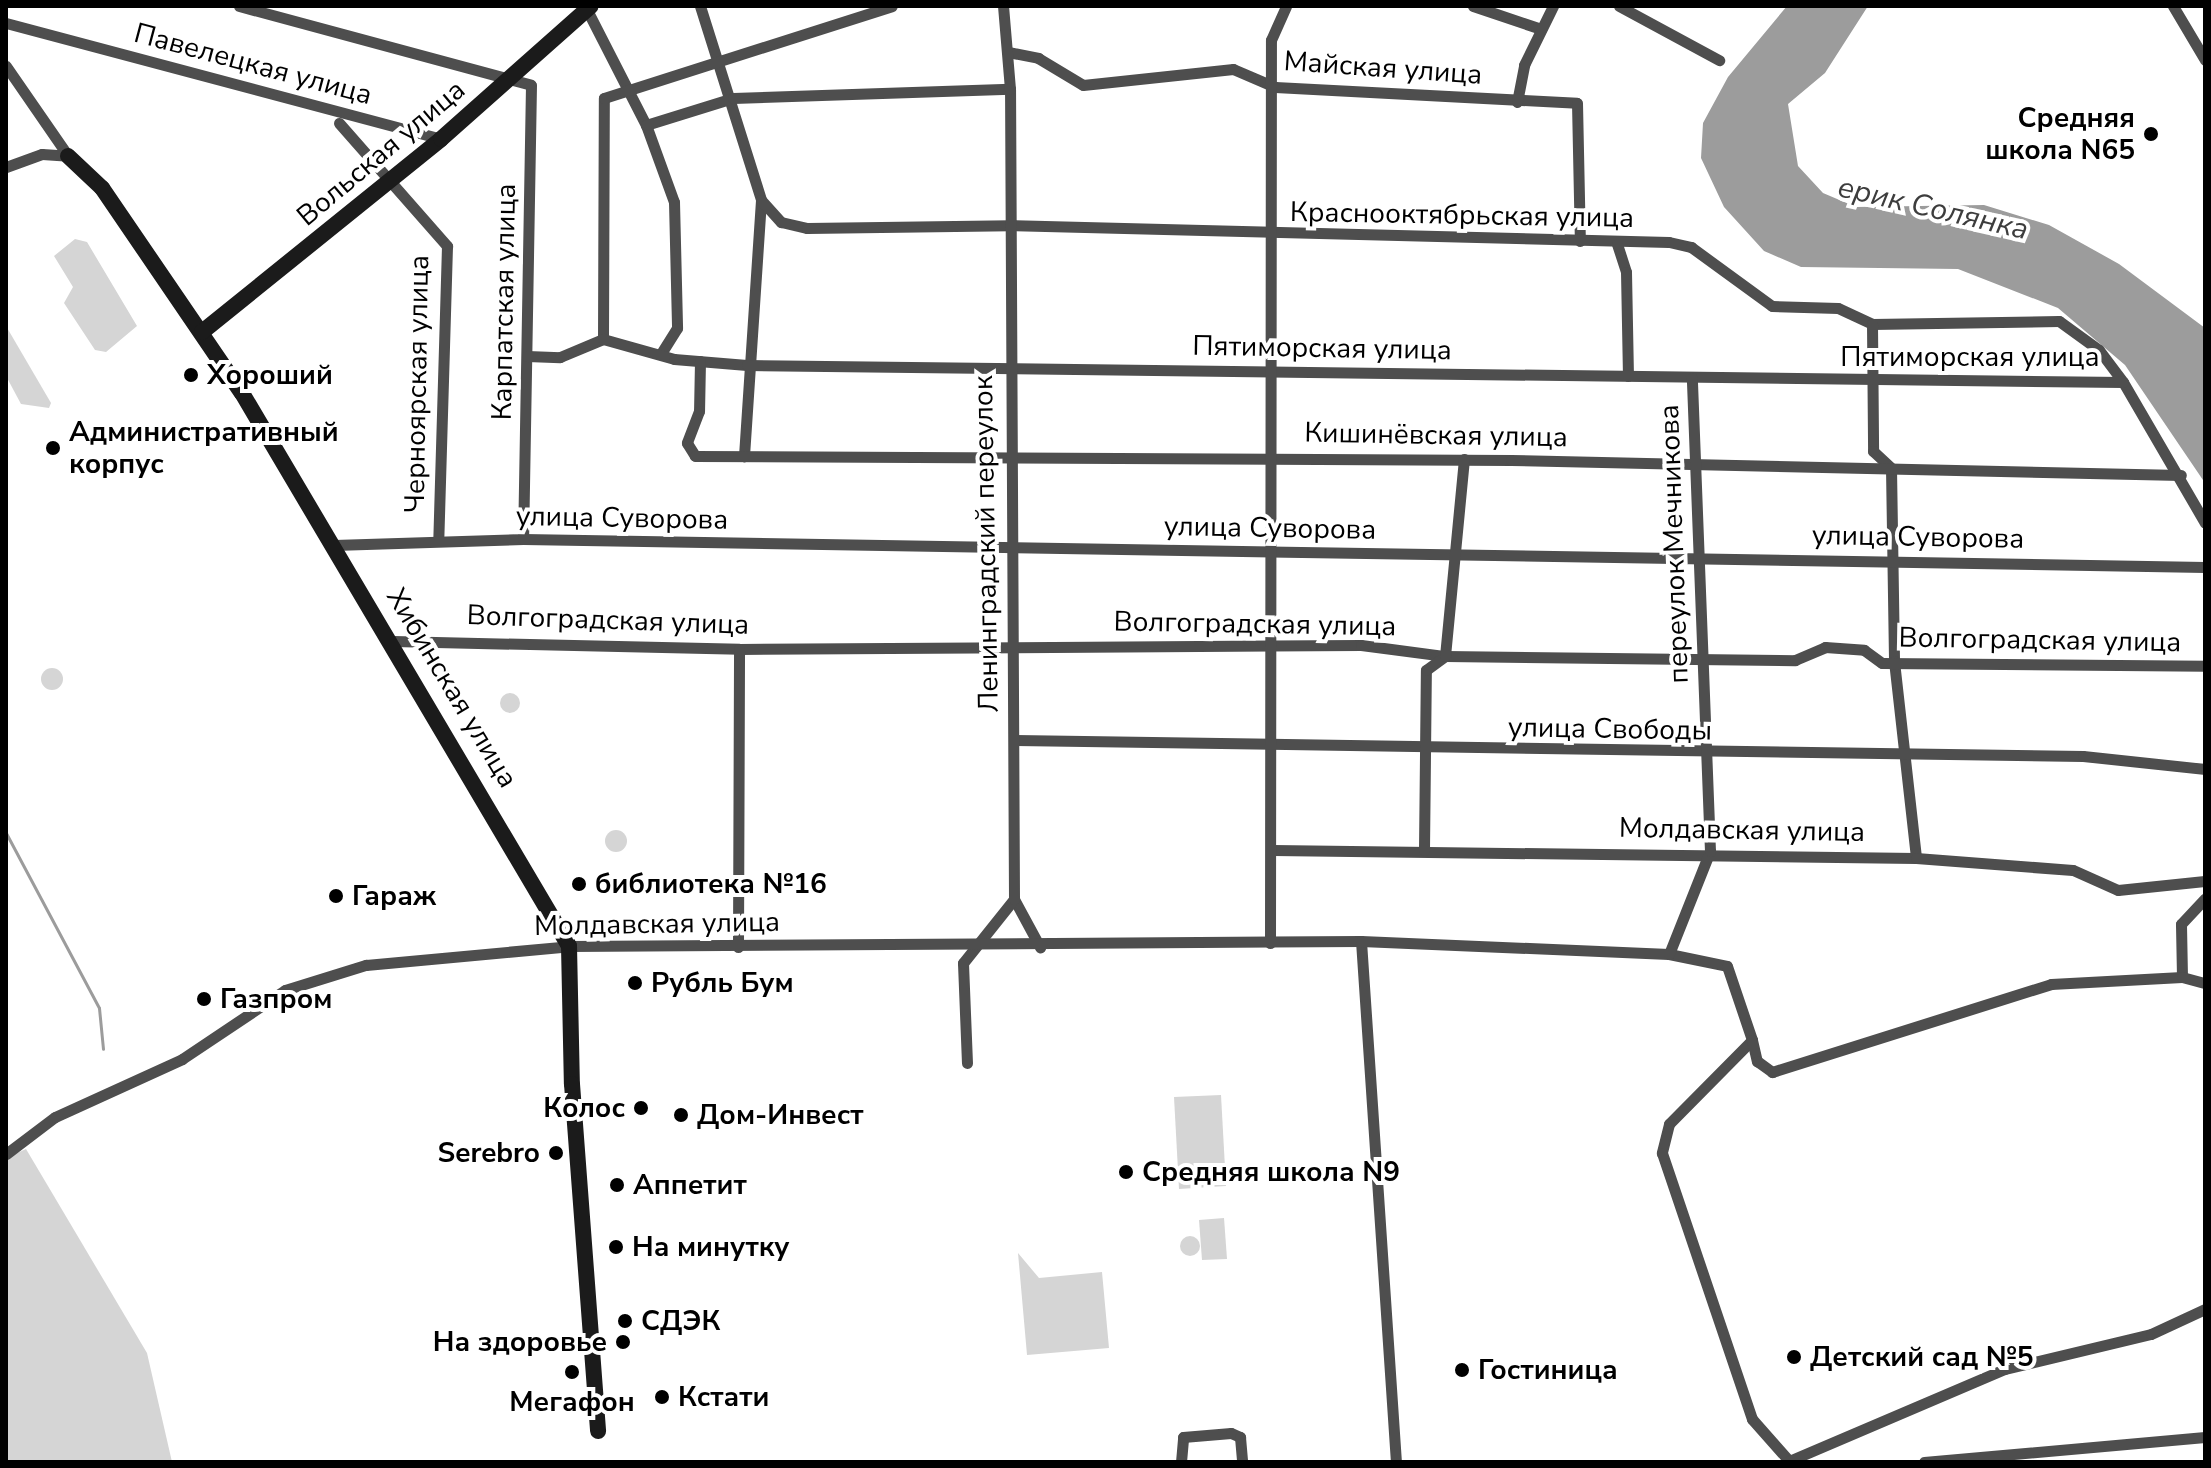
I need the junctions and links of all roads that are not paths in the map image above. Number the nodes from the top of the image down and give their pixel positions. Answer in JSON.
{"nodes":[{"id":1,"x":239,"y":6,"type":"edge"},
{"id":2,"x":588,"y":6,"type":"edge"},
{"id":3,"x":700,"y":6,"type":"edge"},
{"id":4,"x":892,"y":6,"type":"edge"},
{"id":5,"x":1003,"y":6,"type":"edge"},
{"id":6,"x":1286,"y":6,"type":"edge"},
{"id":7,"x":1473,"y":6,"type":"edge"},
{"id":8,"x":1553,"y":6,"type":"edge"},
{"id":9,"x":1619,"y":6,"type":"edge"},
{"id":10,"x":2173,"y":6,"type":"edge"},
{"id":11,"x":6,"y":23,"type":"edge"},
{"id":12,"x":1541,"y":29,"type":"junction"},
{"id":13,"x":1008,"y":52,"type":"junction"},
{"id":14,"x":719,"y":59,"type":"junction"},
{"id":15,"x":1719,"y":60,"type":"dead end"},
{"id":16,"x":2205,"y":60,"type":"edge"},
{"id":17,"x":6,"y":66,"type":"edge"},
{"id":18,"x":514,"y":76,"type":"junction"},
{"id":19,"x":1275,"y":87,"type":"junction"},
{"id":20,"x":628,"y":88,"type":"junction"},
{"id":21,"x":1010,"y":89,"type":"junction"},
{"id":22,"x":733,"y":98,"type":"junction"},
{"id":23,"x":1517,"y":102,"type":"junction"},
{"id":24,"x":339,"y":123,"type":"dead end"},
{"id":25,"x":646,"y":125,"type":"junction"},
{"id":26,"x":441,"y":139,"type":"junction"},
{"id":27,"x":68,"y":156,"type":"junction"},
{"id":28,"x":6,"y":167,"type":"edge"},
{"id":29,"x":386,"y":182,"type":"junction"},
{"id":30,"x":761,"y":200,"type":"junction"},
{"id":31,"x":1010,"y":225,"type":"junction"},
{"id":32,"x":1276,"y":236,"type":"junction"},
{"id":33,"x":1580,"y":241,"type":"junction"},
{"id":34,"x":1617,"y":244,"type":"junction"},
{"id":35,"x":1872,"y":324,"type":"junction"},
{"id":36,"x":202,"y":332,"type":"junction"},
{"id":37,"x":603,"y":339,"type":"junction"},
{"id":38,"x":661,"y":354,"type":"junction"},
{"id":39,"x":527,"y":356,"type":"junction"},
{"id":40,"x":700,"y":361,"type":"junction"},
{"id":41,"x":747,"y":365,"type":"junction"},
{"id":42,"x":1007,"y":369,"type":"junction"},
{"id":43,"x":1275,"y":372,"type":"junction"},
{"id":44,"x":1628,"y":376,"type":"junction"},
{"id":45,"x":1692,"y":378,"type":"junction"},
{"id":46,"x":1873,"y":381,"type":"junction"},
{"id":47,"x":2123,"y":382,"type":"junction"},
{"id":48,"x":1009,"y":455,"type":"junction"},
{"id":49,"x":744,"y":456,"type":"junction"},
{"id":50,"x":1274,"y":457,"type":"junction"},
{"id":51,"x":1464,"y":459,"type":"junction"},
{"id":52,"x":1696,"y":464,"type":"junction"},
{"id":53,"x":1891,"y":468,"type":"junction"},
{"id":54,"x":2181,"y":475,"type":"junction"},
{"id":55,"x":2205,"y":523,"type":"edge"},
{"id":56,"x":523,"y":539,"type":"junction"},
{"id":57,"x":438,"y":541,"type":"junction"},
{"id":58,"x":334,"y":545,"type":"junction"},
{"id":59,"x":1010,"y":549,"type":"junction"},
{"id":60,"x":1274,"y":552,"type":"junction"},
{"id":61,"x":1454,"y":555,"type":"junction"},
{"id":62,"x":1699,"y":559,"type":"junction"},
{"id":63,"x":1888,"y":559,"type":"junction"},
{"id":64,"x":2205,"y":567,"type":"edge"},
{"id":65,"x":393,"y":641,"type":"junction"},
{"id":66,"x":1012,"y":643,"type":"junction"},
{"id":67,"x":1272,"y":648,"type":"junction"},
{"id":68,"x":739,"y":649,"type":"junction"},
{"id":69,"x":1445,"y":656,"type":"junction"},
{"id":70,"x":1702,"y":658,"type":"junction"},
{"id":71,"x":1894,"y":661,"type":"junction"},
{"id":72,"x":2205,"y":666,"type":"edge"},
{"id":73,"x":1014,"y":740,"type":"junction"},
{"id":74,"x":1274,"y":745,"type":"junction"},
{"id":75,"x":1422,"y":750,"type":"junction"},
{"id":76,"x":1705,"y":754,"type":"junction"},
{"id":77,"x":1905,"y":758,"type":"junction"},
{"id":78,"x":2205,"y":769,"type":"edge"},
{"id":79,"x":1273,"y":850,"type":"junction"},
{"id":80,"x":1424,"y":850,"type":"junction"},
{"id":81,"x":1710,"y":851,"type":"junction"},
{"id":82,"x":1916,"y":858,"type":"junction"},
{"id":83,"x":2205,"y":881,"type":"edge"},
{"id":84,"x":2205,"y":898,"type":"edge"},
{"id":85,"x":1014,"y":899,"type":"junction"},
{"id":86,"x":1361,"y":941,"type":"junction"},
{"id":87,"x":1270,"y":943,"type":"junction"},
{"id":88,"x":569,"y":946,"type":"junction"},
{"id":89,"x":738,"y":947,"type":"junction"},
{"id":90,"x":1040,"y":947,"type":"junction"},
{"id":91,"x":975,"y":948,"type":"junction"},
{"id":92,"x":1669,"y":954,"type":"junction"},
{"id":93,"x":2182,"y":977,"type":"junction"},
{"id":94,"x":2205,"y":983,"type":"edge"},
{"id":95,"x":1752,"y":1040,"type":"junction"},
{"id":96,"x":967,"y":1063,"type":"dead end"},
{"id":97,"x":6,"y":1154,"type":"edge"},
{"id":98,"x":2205,"y":1309,"type":"edge"},
{"id":99,"x":598,"y":1431,"type":"dead end"},
{"id":100,"x":2205,"y":1437,"type":"edge"},
{"id":101,"x":1181,"y":1462,"type":"edge"},
{"id":102,"x":1242,"y":1462,"type":"edge"},
{"id":103,"x":1396,"y":1462,"type":"edge"},
{"id":104,"x":1790,"y":1462,"type":"edge"},
{"id":105,"x":1924,"y":1462,"type":"edge"}],
"edges":[{"from":1,"to":18,"type":"street"},
{"from":2,"to":18,"type":"street","name":"Вольская улица"},
{"from":2,"to":20,"type":"street"},
{"from":3,"to":14,"type":"street"},
{"from":4,"to":14,"type":"street"},
{"from":5,"to":13,"type":"street","name":"Ленинградский переулок"},
{"from":6,"to":19,"type":"street"},
{"from":7,"to":12,"type":"street"},
{"from":8,"to":12,"type":"street"},
{"from":9,"to":15,"type":"street"},
{"from":10,"to":16,"type":"street"},
{"from":11,"to":26,"type":"street","name":"Павелецкая улица"},
{"from":12,"to":23,"type":"street"},
{"from":13,"to":19,"type":"street","name":"Майская улица"},
{"from":13,"to":21,"type":"street","name":"Ленинградский переулок"},
{"from":14,"to":20,"type":"street"},
{"from":14,"to":22,"type":"street"},
{"from":17,"to":27,"type":"street","name":"Хибинская улица"},
{"from":18,"to":26,"type":"street","name":"Вольская улица"},
{"from":18,"to":39,"type":"street","name":"Карпатская улица"},
{"from":19,"to":23,"type":"street","name":"Майская улица"},
{"from":19,"to":32,"type":"street"},
{"from":20,"to":25,"type":"street"},
{"from":20,"to":37,"type":"street"},
{"from":21,"to":22,"type":"street"},
{"from":21,"to":31,"type":"street","name":"Ленинградский переулок"},
{"from":22,"to":25,"type":"street"},
{"from":22,"to":30,"type":"street"},
{"from":23,"to":33,"type":"street","name":"Майская улица"},
{"from":24,"to":29,"type":"street","name":"Черноярская улица"},
{"from":25,"to":38,"type":"street"},
{"from":26,"to":29,"type":"street","name":"Вольская улица"},
{"from":27,"to":28,"type":"street"},
{"from":27,"to":36,"type":"street","name":"Хибинская улица"},
{"from":29,"to":36,"type":"street","name":"Вольская улица"},
{"from":29,"to":57,"type":"street","name":"Черноярская улица"},
{"from":30,"to":31,"type":"street","name":"Краснооктябрьская улица"},
{"from":30,"to":41,"type":"street"},
{"from":31,"to":32,"type":"street","name":"Краснооктябрьская улица"},
{"from":31,"to":42,"type":"street","name":"Ленинградский переулок"},
{"from":32,"to":33,"type":"street","name":"Краснооктябрьская улица"},
{"from":32,"to":43,"type":"street"},
{"from":33,"to":34,"type":"street","name":"Краснооктябрьская улица"},
{"from":34,"to":35,"type":"street","name":"Краснооктябрьская улица"},
{"from":34,"to":44,"type":"street","name":"переулок Мечникова"},
{"from":35,"to":46,"type":"street"},
{"from":35,"to":47,"type":"street","name":"Краснооктябрьская улица"},
{"from":36,"to":58,"type":"street","name":"Хибинская улица"},
{"from":37,"to":38,"type":"street","name":"Пятиморская улица"},
{"from":37,"to":39,"type":"street"},
{"from":38,"to":40,"type":"street","name":"Пятиморская улица"},
{"from":39,"to":56,"type":"street","name":"Карпатская улица"},
{"from":40,"to":41,"type":"street","name":"Пятиморская улица"},
{"from":40,"to":49,"type":"street","name":"Кишинёвская улица"},
{"from":41,"to":42,"type":"street","name":"Пятиморская улица"},
{"from":41,"to":49,"type":"street"},
{"from":42,"to":43,"type":"street","name":"Пятиморская улица"},
{"from":42,"to":48,"type":"street","name":"Ленинградский переулок"},
{"from":43,"to":44,"type":"street","name":"Пятиморская улица"},
{"from":43,"to":50,"type":"street"},
{"from":44,"to":45,"type":"street","name":"Пятиморская улица"},
{"from":45,"to":46,"type":"street","name":"Пятиморская улица"},
{"from":45,"to":52,"type":"street","name":"переулок Мечникова"},
{"from":46,"to":47,"type":"street","name":"Пятиморская улица"},
{"from":46,"to":53,"type":"street"},
{"from":47,"to":54,"type":"street","name":"Краснооктябрьская улица"},
{"from":48,"to":49,"type":"street","name":"Кишинёвская улица"},
{"from":48,"to":50,"type":"street","name":"Кишинёвская улица"},
{"from":48,"to":59,"type":"street","name":"Ленинградский переулок"},
{"from":50,"to":51,"type":"street","name":"Кишинёвская улица"},
{"from":50,"to":60,"type":"street"},
{"from":51,"to":52,"type":"street","name":"Кишинёвская улица"},
{"from":51,"to":61,"type":"street"},
{"from":52,"to":53,"type":"street","name":"Кишинёвская улица"},
{"from":52,"to":62,"type":"street","name":"переулок Мечникова"},
{"from":53,"to":54,"type":"street","name":"Кишинёвская улица"},
{"from":53,"to":63,"type":"street"},
{"from":54,"to":55,"type":"street","name":"Краснооктябрьская улица"},
{"from":56,"to":57,"type":"street","name":"улица Суворова"},
{"from":56,"to":59,"type":"street","name":"улица Суворова"},
{"from":57,"to":58,"type":"street","name":"улица Суворова"},
{"from":58,"to":65,"type":"street","name":"Хибинская улица"},
{"from":59,"to":60,"type":"street","name":"улица Суворова"},
{"from":59,"to":66,"type":"street","name":"Ленинградский переулок"},
{"from":60,"to":61,"type":"street","name":"улица Суворова"},
{"from":60,"to":67,"type":"street"},
{"from":61,"to":62,"type":"street","name":"улица Суворова"},
{"from":61,"to":69,"type":"street"},
{"from":62,"to":63,"type":"street","name":"улица Суворова"},
{"from":62,"to":70,"type":"street","name":"переулок Мечникова"},
{"from":63,"to":64,"type":"street","name":"улица Суворова"},
{"from":63,"to":71,"type":"street"},
{"from":65,"to":68,"type":"street","name":"Волгоградская улица"},
{"from":65,"to":88,"type":"street","name":"Хибинская улица"},
{"from":66,"to":67,"type":"street","name":"Волгоградская улица"},
{"from":66,"to":68,"type":"street","name":"Волгоградская улица"},
{"from":66,"to":73,"type":"street","name":"Ленинградский переулок"},
{"from":67,"to":69,"type":"street","name":"Волгоградская улица"},
{"from":67,"to":74,"type":"street"},
{"from":68,"to":89,"type":"street"},
{"from":69,"to":70,"type":"street","name":"Волгоградская улица"},
{"from":69,"to":75,"type":"street"},
{"from":70,"to":71,"type":"street","name":"Волгоградская улица"},
{"from":70,"to":76,"type":"street","name":"переулок Мечникова"},
{"from":71,"to":72,"type":"street","name":"Волгоградская улица"},
{"from":71,"to":77,"type":"street"},
{"from":73,"to":74,"type":"street","name":"улица Свободы"},
{"from":73,"to":85,"type":"street","name":"Ленинградский переулок"},
{"from":74,"to":75,"type":"street","name":"улица Свободы"},
{"from":74,"to":79,"type":"street"},
{"from":75,"to":76,"type":"street","name":"улица Свободы"},
{"from":75,"to":80,"type":"street"},
{"from":76,"to":77,"type":"street","name":"улица Свободы"},
{"from":76,"to":81,"type":"street","name":"переулок Мечникова"},
{"from":77,"to":78,"type":"street","name":"улица Свободы"},
{"from":77,"to":82,"type":"street"},
{"from":79,"to":80,"type":"street","name":"Молдавская улица"},
{"from":79,"to":87,"type":"street"},
{"from":80,"to":81,"type":"street","name":"Молдавская улица"},
{"from":81,"to":82,"type":"street","name":"Молдавская улица"},
{"from":81,"to":92,"type":"street"},
{"from":82,"to":83,"type":"street","name":"Молдавская улица"},
{"from":84,"to":93,"type":"street"},
{"from":85,"to":90,"type":"street"},
{"from":85,"to":91,"type":"street"},
{"from":86,"to":87,"type":"street","name":"Молдавская улица"},
{"from":86,"to":92,"type":"street","name":"Молдавская улица"},
{"from":86,"to":103,"type":"street"},
{"from":87,"to":90,"type":"street","name":"Молдавская улица"},
{"from":88,"to":89,"type":"street","name":"Молдавская улица"},
{"from":88,"to":97,"type":"street","name":"Молдавская улица"},
{"from":88,"to":99,"type":"street","name":"Хибинская улица"},
{"from":89,"to":91,"type":"street","name":"Молдавская улица"},
{"from":90,"to":91,"type":"street","name":"Молдавская улица"},
{"from":91,"to":96,"type":"street"},
{"from":92,"to":95,"type":"street","name":"Молдавская улица"},
{"from":93,"to":94,"type":"street"},
{"from":93,"to":95,"type":"street"},
{"from":95,"to":104,"type":"street"},
{"from":98,"to":104,"type":"street"},
{"from":100,"to":105,"type":"street"},
{"from":101,"to":102,"type":"street"}]}
